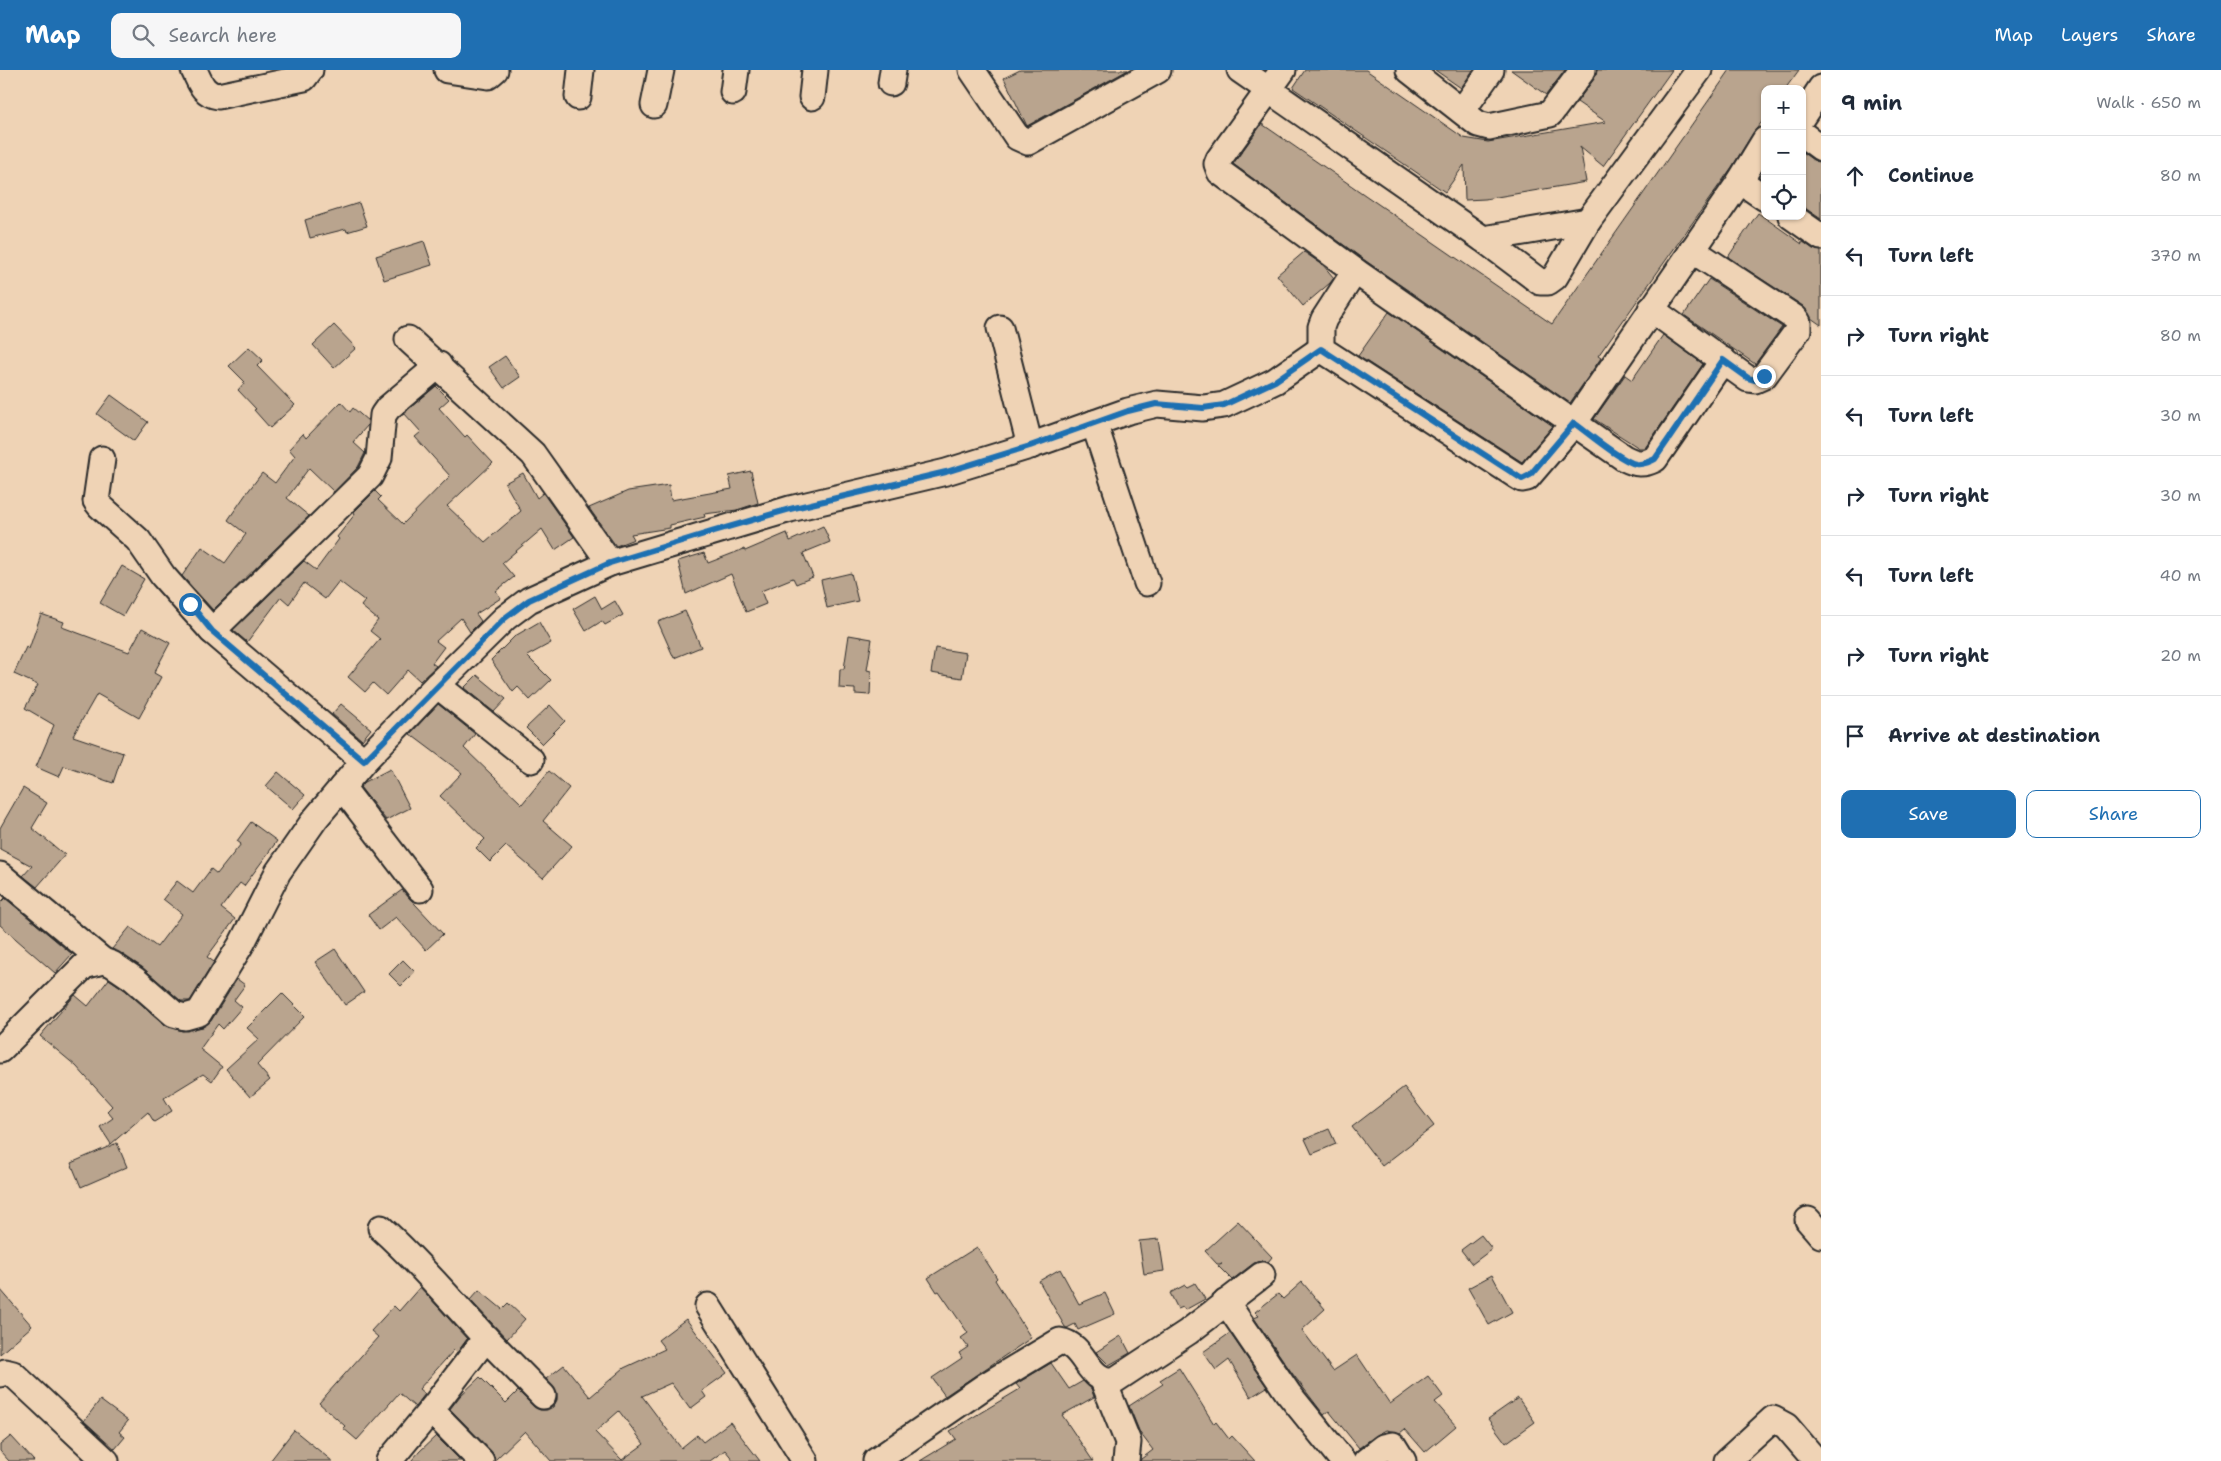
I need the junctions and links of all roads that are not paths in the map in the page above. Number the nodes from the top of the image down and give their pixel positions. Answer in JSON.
{"nodes":[{"id":1,"x":194,"y":70,"type":"edge"},
{"id":2,"x":310,"y":70,"type":"edge"},
{"id":3,"x":447,"y":70,"type":"edge"},
{"id":4,"x":495,"y":70,"type":"edge"},
{"id":5,"x":582,"y":70,"type":"edge"},
{"id":6,"x":661,"y":70,"type":"edge"},
{"id":7,"x":816,"y":70,"type":"edge"},
{"id":8,"x":972,"y":70,"type":"edge"},
{"id":9,"x":1158,"y":70,"type":"edge"},
{"id":10,"x":1240,"y":70,"type":"edge"},
{"id":11,"x":1409,"y":70,"type":"edge"},
{"id":12,"x":1491,"y":70,"type":"edge"},
{"id":13,"x":1583,"y":70,"type":"edge"},
{"id":14,"x":1699,"y":70,"type":"edge"},
{"id":15,"x":1277,"y":80,"type":"edge"},
{"id":16,"x":1821,"y":88,"type":"edge"},
{"id":17,"x":578,"y":97,"type":"dead end"},
{"id":18,"x":812,"y":97,"type":"dead end"},
{"id":19,"x":654,"y":105,"type":"dead end"},
{"id":20,"x":1462,"y":111,"type":"junction"},
{"id":21,"x":1806,"y":111,"type":"edge"},
{"id":22,"x":1806,"y":137,"type":"edge"},
{"id":23,"x":1761,"y":147,"type":"edge"},
{"id":24,"x":1821,"y":148,"type":"edge"},
{"id":25,"x":1740,"y":181,"type":"junction"},
{"id":26,"x":1761,"y":195,"type":"edge"},
{"id":27,"x":1797,"y":220,"type":"edge"},
{"id":28,"x":1588,"y":221,"type":"junction"},
{"id":29,"x":1821,"y":237,"type":"edge"},
{"id":30,"x":1483,"y":239,"type":"junction"},
{"id":31,"x":1692,"y":250,"type":"junction"},
{"id":32,"x":1355,"y":271,"type":"junction"},
{"id":33,"x":1651,"y":309,"type":"junction"},
{"id":34,"x":1000,"y":328,"type":"dead end"},
{"id":35,"x":408,"y":339,"type":"dead end"},
{"id":36,"x":1311,"y":356,"type":"junction"},
{"id":37,"x":1723,"y":360,"type":"junction"},
{"id":38,"x":439,"y":365,"type":"junction"},
{"id":39,"x":1574,"y":423,"type":"junction"},
{"id":40,"x":1094,"y":424,"type":"junction"},
{"id":41,"x":1030,"y":446,"type":"junction"},
{"id":42,"x":102,"y":459,"type":"dead end"},
{"id":43,"x":610,"y":563,"type":"junction"},
{"id":44,"x":1147,"y":583,"type":"dead end"},
{"id":45,"x":212,"y":631,"type":"junction"},
{"id":46,"x":438,"y":684,"type":"junction"},
{"id":47,"x":531,"y":760,"type":"dead end"},
{"id":48,"x":364,"y":761,"type":"junction"},
{"id":49,"x":342,"y":787,"type":"junction"},
{"id":50,"x":0,"y":875,"type":"edge"},
{"id":51,"x":420,"y":889,"type":"dead end"},
{"id":52,"x":103,"y":961,"type":"junction"},
{"id":53,"x":0,"y":1050,"type":"edge"},
{"id":54,"x":381,"y":1228,"type":"dead end"},
{"id":55,"x":1262,"y":1274,"type":"dead end"},
{"id":56,"x":1226,"y":1302,"type":"junction"},
{"id":57,"x":708,"y":1306,"type":"dead end"},
{"id":58,"x":486,"y":1338,"type":"junction"},
{"id":59,"x":0,"y":1374,"type":"edge"},
{"id":60,"x":1103,"y":1380,"type":"junction"},
{"id":61,"x":544,"y":1396,"type":"dead end"},
{"id":62,"x":431,"y":1410,"type":"junction"},
{"id":63,"x":106,"y":1461,"type":"edge"},
{"id":64,"x":388,"y":1461,"type":"edge"},
{"id":65,"x":481,"y":1461,"type":"edge"},
{"id":66,"x":806,"y":1461,"type":"edge"},
{"id":67,"x":876,"y":1461,"type":"edge"},
{"id":68,"x":1126,"y":1461,"type":"edge"},
{"id":69,"x":1343,"y":1461,"type":"edge"},
{"id":70,"x":1366,"y":1461,"type":"edge"},
{"id":71,"x":1403,"y":1461,"type":"edge"},
{"id":72,"x":1727,"y":1461,"type":"edge"},
{"id":73,"x":1816,"y":1461,"type":"edge"}],
"edges":[{"from":1,"to":2,"type":"street"},
{"from":3,"to":4,"type":"street"},
{"from":5,"to":17,"type":"street"},
{"from":6,"to":19,"type":"street"},
{"from":7,"to":18,"type":"street"},
{"from":8,"to":9,"type":"street"},
{"from":10,"to":15,"type":"street"},
{"from":11,"to":20,"type":"street"},
{"from":12,"to":20,"type":"street"},
{"from":13,"to":20,"type":"street"},
{"from":14,"to":28,"type":"street"},
{"from":15,"to":30,"type":"street"},
{"from":15,"to":32,"type":"street"},
{"from":16,"to":21,"type":"street"},
{"from":22,"to":24,"type":"street"},
{"from":23,"to":25,"type":"street"},
{"from":25,"to":26,"type":"street"},
{"from":25,"to":31,"type":"street"},
{"from":27,"to":29,"type":"street"},
{"from":28,"to":30,"type":"street"},
{"from":28,"to":30,"type":"street"},
{"from":31,"to":33,"type":"street"},
{"from":31,"to":37,"type":"street"},
{"from":32,"to":36,"type":"street"},
{"from":32,"to":39,"type":"street"},
{"from":33,"to":37,"type":"street"},
{"from":33,"to":39,"type":"street"},
{"from":34,"to":41,"type":"street"},
{"from":35,"to":38,"type":"street"},
{"from":36,"to":39,"type":"street"},
{"from":36,"to":40,"type":"street"},
{"from":37,"to":39,"type":"street"},
{"from":38,"to":43,"type":"street"},
{"from":38,"to":45,"type":"street"},
{"from":40,"to":41,"type":"street"},
{"from":40,"to":44,"type":"street"},
{"from":41,"to":43,"type":"street"},
{"from":42,"to":45,"type":"street"},
{"from":43,"to":46,"type":"street"},
{"from":45,"to":48,"type":"street"},
{"from":46,"to":47,"type":"street"},
{"from":46,"to":48,"type":"street"},
{"from":48,"to":49,"type":"street"},
{"from":49,"to":51,"type":"street"},
{"from":49,"to":52,"type":"street"},
{"from":50,"to":52,"type":"street"},
{"from":52,"to":53,"type":"street"},
{"from":54,"to":58,"type":"street"},
{"from":55,"to":56,"type":"street"},
{"from":56,"to":60,"type":"street"},
{"from":56,"to":69,"type":"street"},
{"from":57,"to":66,"type":"street"},
{"from":58,"to":61,"type":"street"},
{"from":58,"to":62,"type":"street"},
{"from":59,"to":63,"type":"street"},
{"from":60,"to":67,"type":"street"},
{"from":60,"to":68,"type":"street"},
{"from":62,"to":64,"type":"street"},
{"from":62,"to":65,"type":"street"},
{"from":70,"to":71,"type":"street"},
{"from":72,"to":73,"type":"street"}]}
